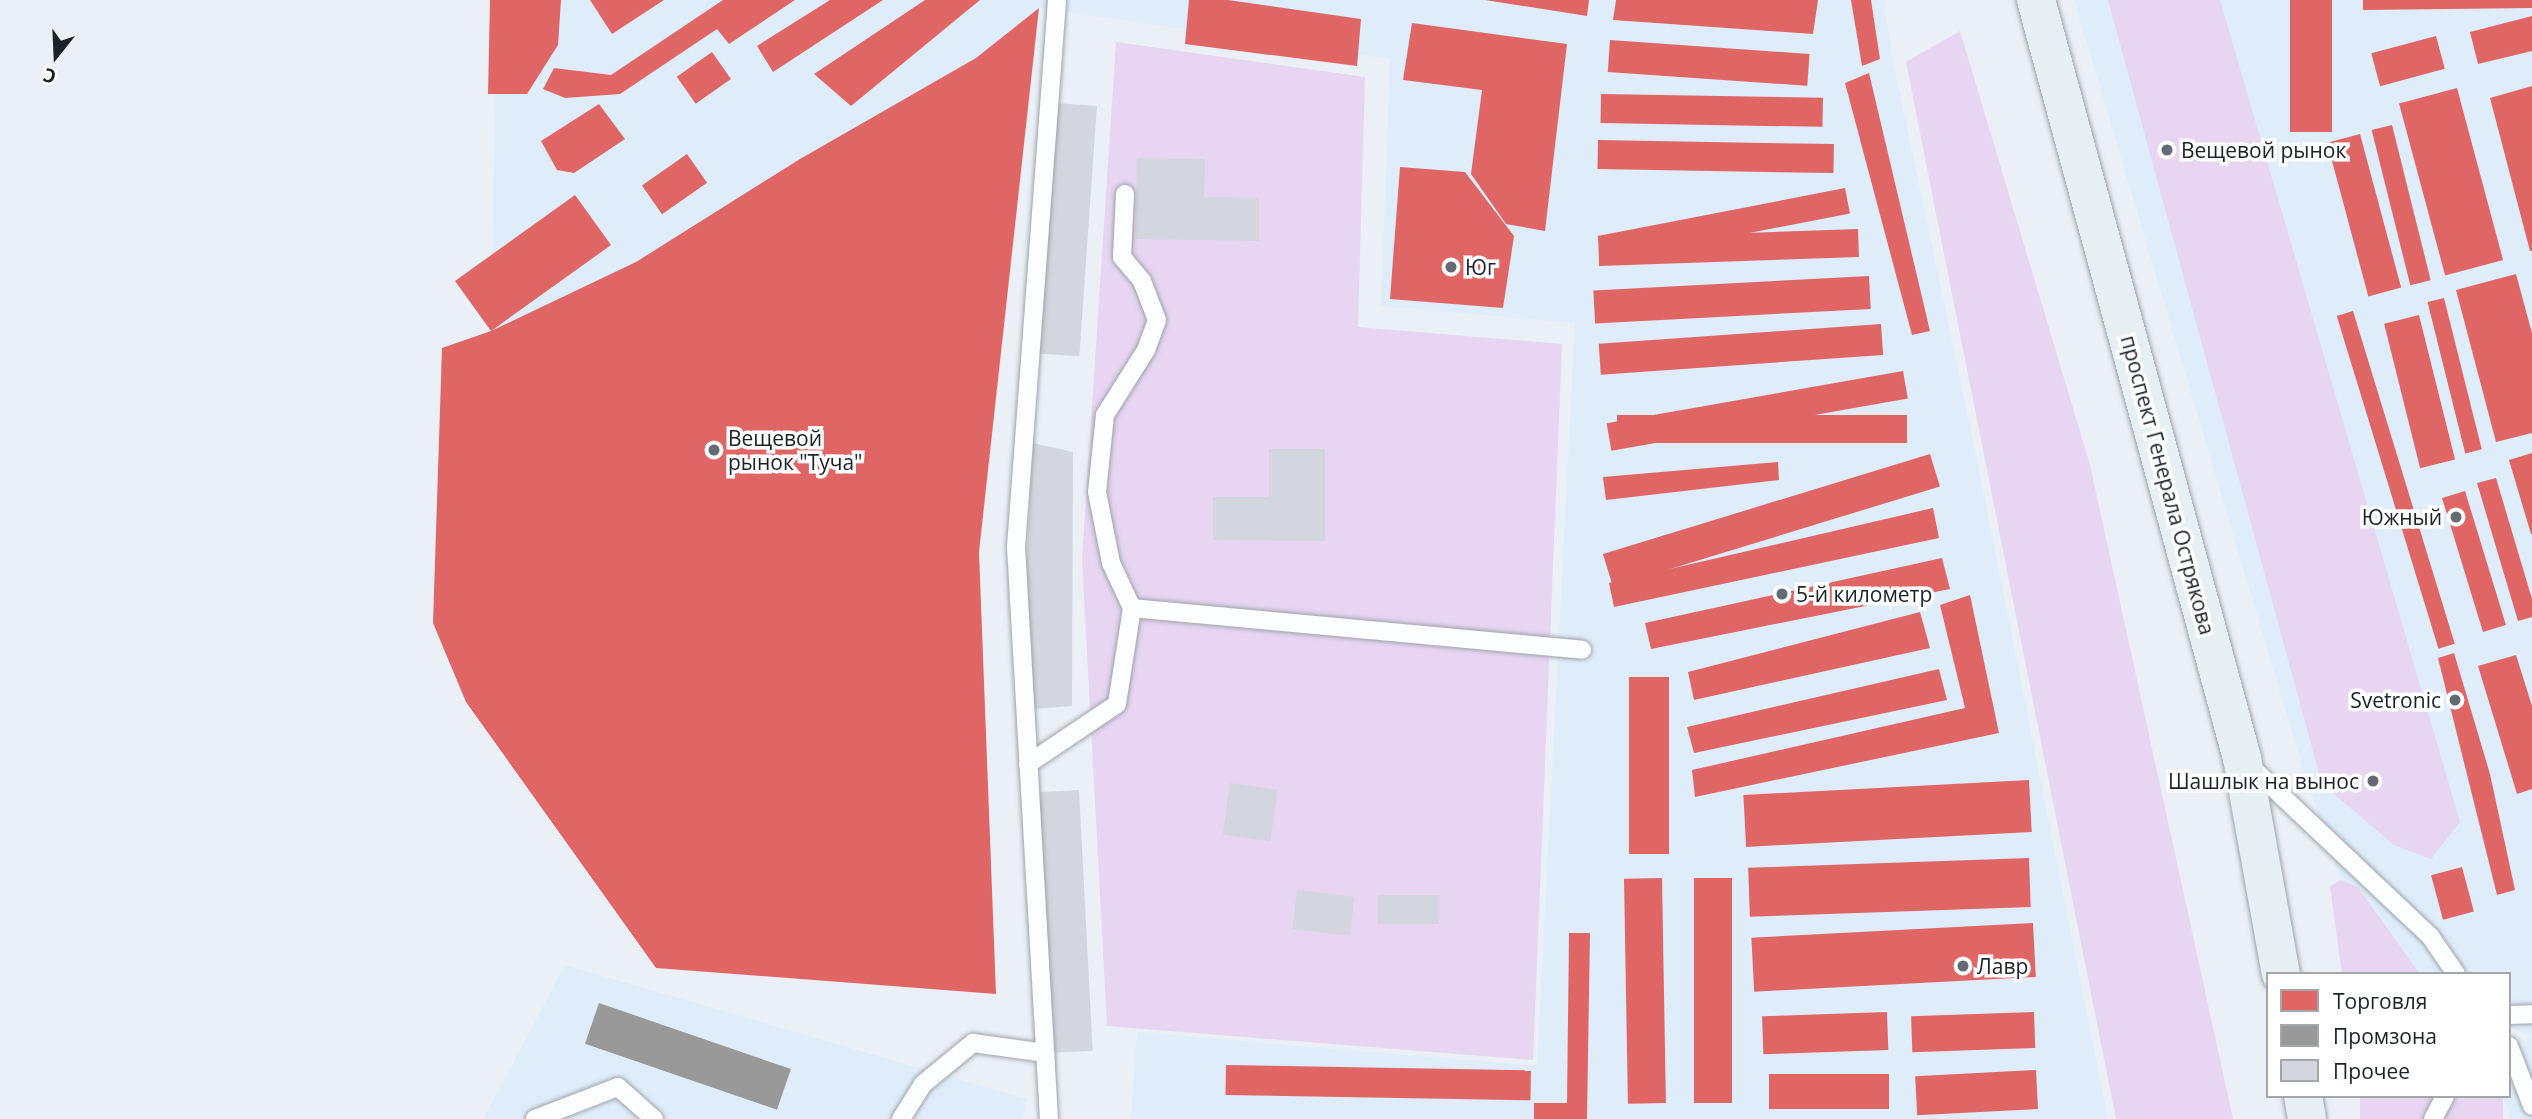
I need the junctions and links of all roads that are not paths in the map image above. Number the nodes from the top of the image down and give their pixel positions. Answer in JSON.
{"nodes":[{"id":1,"x":1057,"y":0,"type":"edge"},
{"id":2,"x":2036,"y":0,"type":"edge"},
{"id":3,"x":1125,"y":194,"type":"dead end"},
{"id":4,"x":1132,"y":608,"type":"junction"},
{"id":5,"x":1582,"y":650,"type":"dead end"},
{"id":6,"x":2242,"y":758,"type":"junction"},
{"id":7,"x":1028,"y":764,"type":"junction"},
{"id":8,"x":2281,"y":972,"type":"edge"},
{"id":9,"x":2455,"y":972,"type":"edge"},
{"id":10,"x":2532,"y":1014,"type":"edge"},
{"id":11,"x":2511,"y":1015,"type":"edge"},
{"id":12,"x":2511,"y":1051,"type":"edge"},
{"id":13,"x":1045,"y":1053,"type":"junction"},
{"id":14,"x":2303,"y":1098,"type":"edge"},
{"id":15,"x":2444,"y":1098,"type":"edge"},
{"id":16,"x":2532,"y":1106,"type":"edge"},
{"id":17,"x":535,"y":1119,"type":"edge"},
{"id":18,"x":654,"y":1119,"type":"edge"},
{"id":19,"x":901,"y":1119,"type":"edge"},
{"id":20,"x":1049,"y":1119,"type":"edge"},
{"id":21,"x":2307,"y":1119,"type":"edge"},
{"id":22,"x":2433,"y":1119,"type":"edge"}],
"edges":[{"from":1,"to":7,"type":"lane"},
{"from":2,"to":6,"type":"main road","name":"проспект Генерала Острякова"},
{"from":3,"to":4,"type":"lane"},
{"from":4,"to":5,"type":"lane"},
{"from":4,"to":7,"type":"lane"},
{"from":6,"to":8,"type":"main road","name":"проспект Генерала Острякова"},
{"from":6,"to":9,"type":"lane"},
{"from":7,"to":13,"type":"lane"},
{"from":10,"to":11,"type":"lane"},
{"from":12,"to":16,"type":"lane"},
{"from":13,"to":19,"type":"lane"},
{"from":13,"to":20,"type":"lane"},
{"from":14,"to":21,"type":"main road"},
{"from":15,"to":22,"type":"lane"},
{"from":17,"to":18,"type":"lane"}]}
